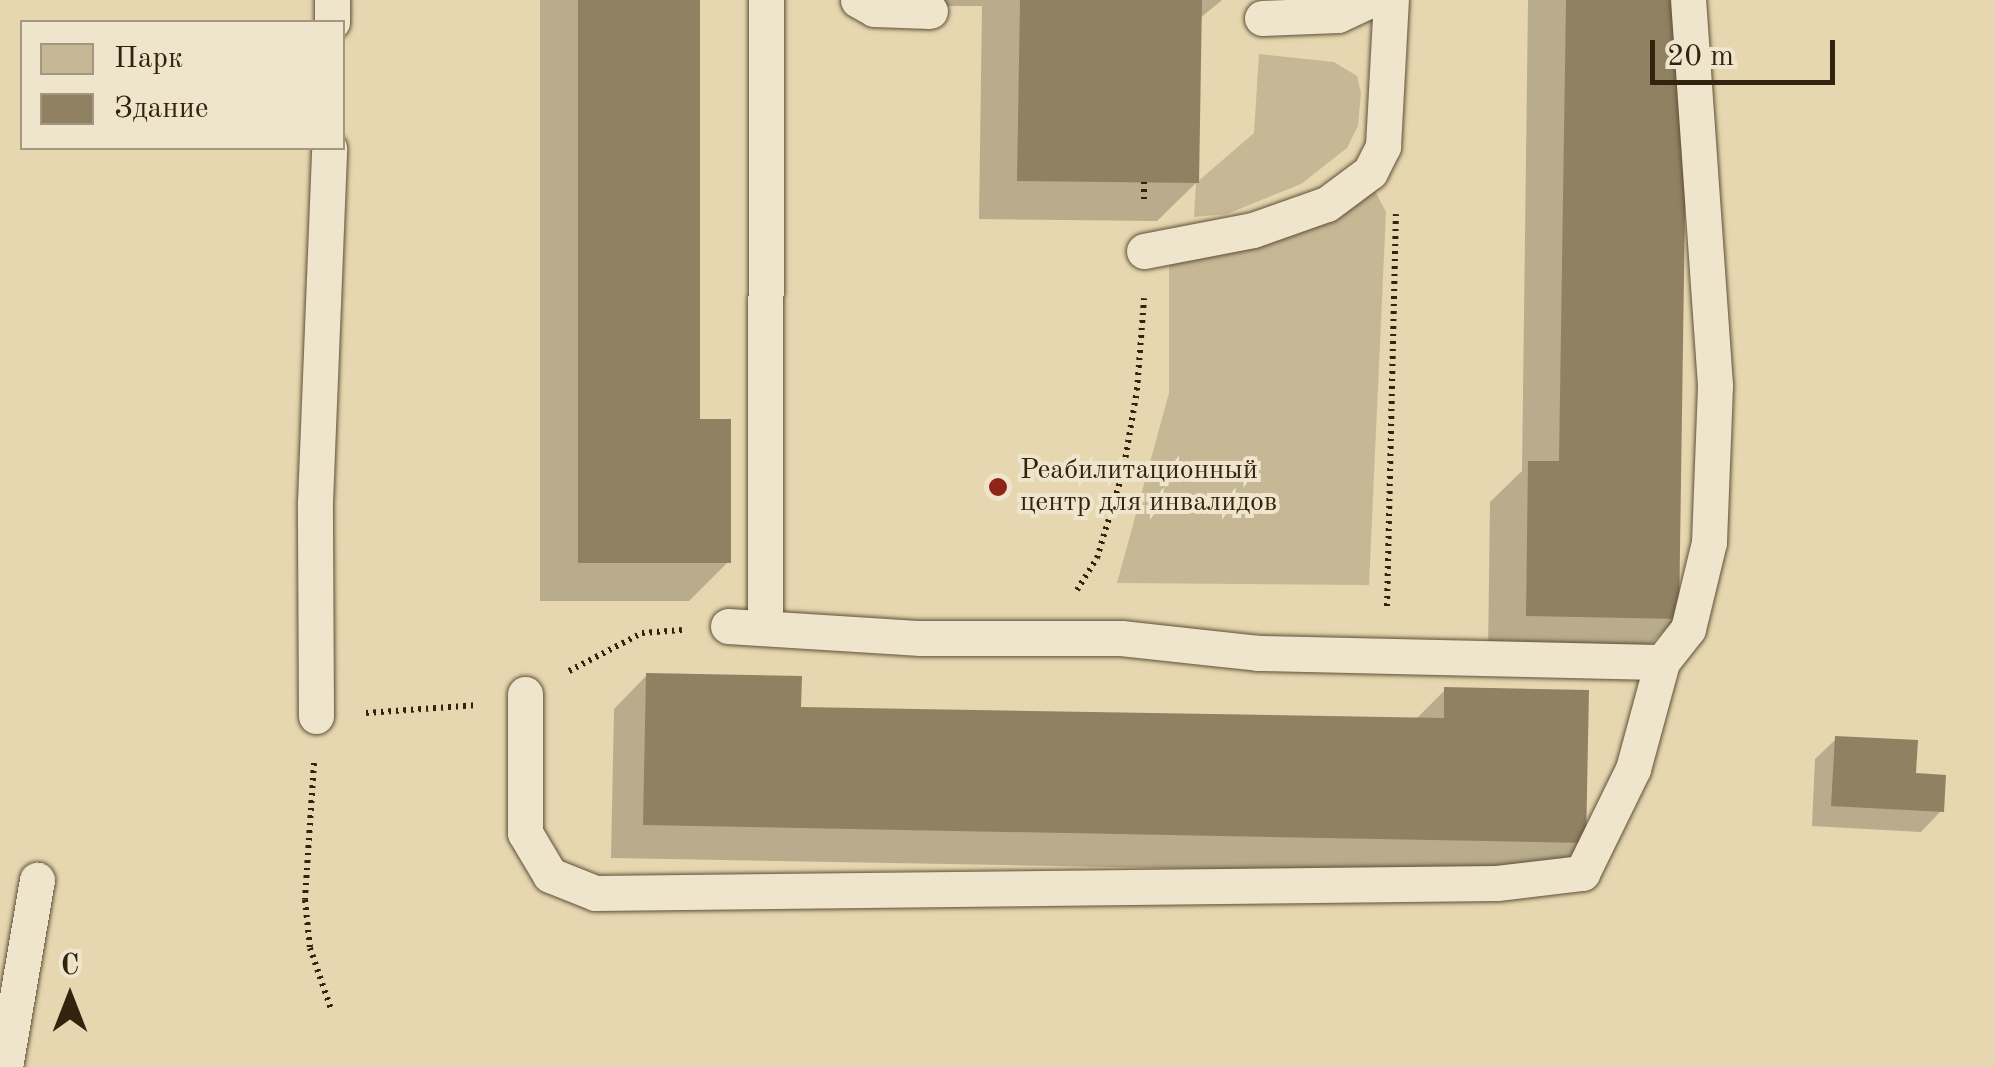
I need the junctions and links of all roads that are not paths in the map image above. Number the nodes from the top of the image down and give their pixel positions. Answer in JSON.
{"nodes":[{"id":1,"x":766,"y":0,"type":"edge"},
{"id":2,"x":858,"y":0,"type":"edge"},
{"id":3,"x":1370,"y":0,"type":"edge"},
{"id":4,"x":1391,"y":0,"type":"edge"},
{"id":5,"x":1688,"y":0,"type":"edge"},
{"id":6,"x":930,"y":11,"type":"dead end"},
{"id":7,"x":1338,"y":15,"type":"junction"},
{"id":8,"x":1262,"y":18,"type":"dead end"},
{"id":9,"x":1389,"y":53,"type":"junction"},
{"id":10,"x":330,"y":150,"type":"edge"},
{"id":11,"x":1144,"y":251,"type":"road end"},
{"id":12,"x":728,"y":626,"type":"dead end"},
{"id":13,"x":765,"y":628,"type":"junction"},
{"id":14,"x":1662,"y":662,"type":"junction"},
{"id":15,"x":525,"y":694,"type":"dead end"},
{"id":16,"x":316,"y":716,"type":"road end"},
{"id":17,"x":37,"y":880,"type":"dead end"},
{"id":18,"x":6,"y":1067,"type":"edge"}],
"edges":[{"from":1,"to":13,"type":"lane"},
{"from":2,"to":6,"type":"lane"},
{"from":3,"to":7,"type":"lane"},
{"from":4,"to":9,"type":"lane"},
{"from":5,"to":14,"type":"lane"},
{"from":7,"to":8,"type":"lane"},
{"from":7,"to":9,"type":"lane"},
{"from":9,"to":11,"type":"lane"},
{"from":10,"to":16,"type":"lane"},
{"from":12,"to":13,"type":"lane"},
{"from":13,"to":14,"type":"lane"},
{"from":14,"to":15,"type":"lane"},
{"from":17,"to":18,"type":"lane"}]}
